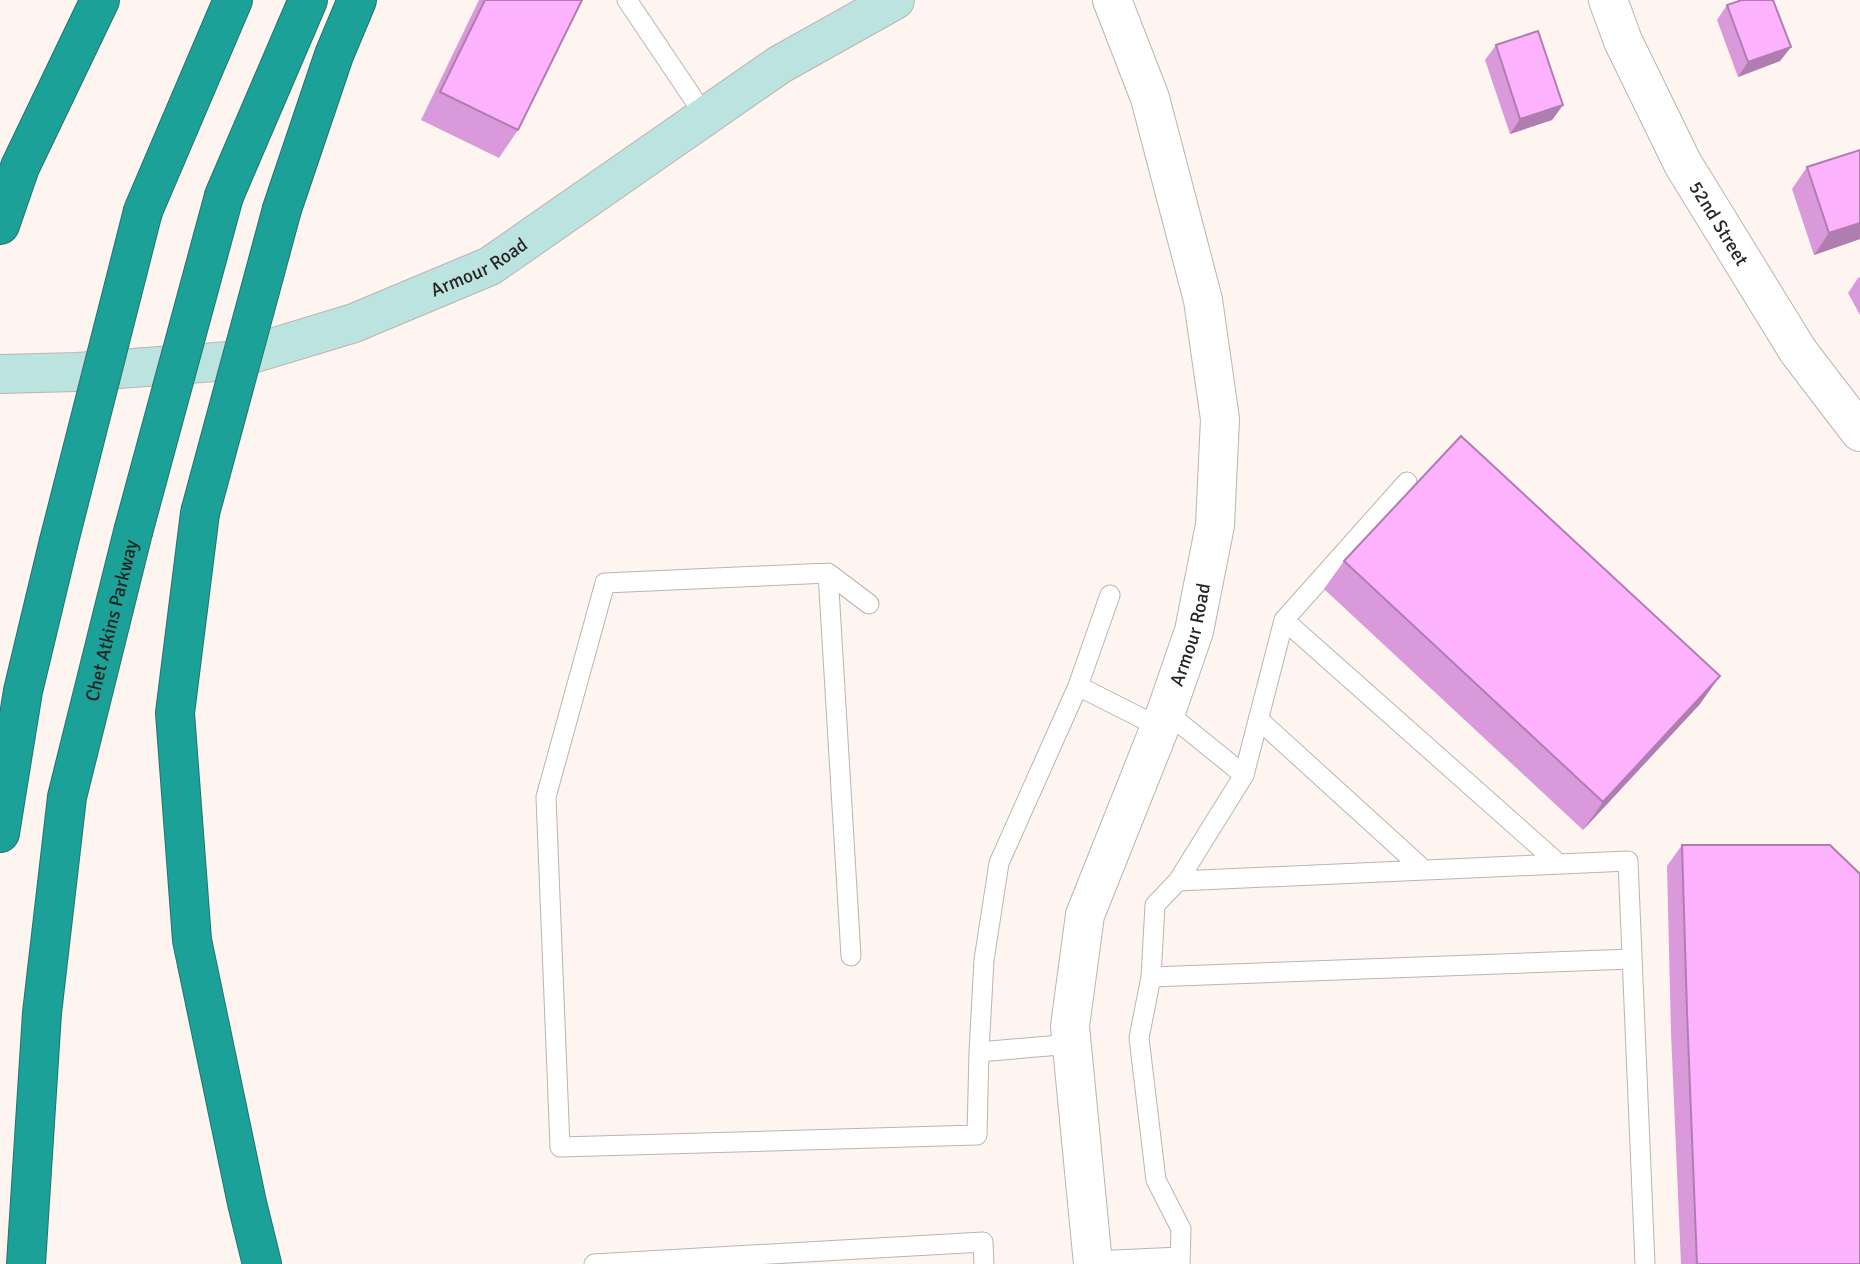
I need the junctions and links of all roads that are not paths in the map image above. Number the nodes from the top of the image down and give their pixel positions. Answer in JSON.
{"nodes":[{"id":1,"x":100,"y":0,"type":"edge"},
{"id":2,"x":233,"y":0,"type":"edge"},
{"id":3,"x":308,"y":0,"type":"edge"},
{"id":4,"x":357,"y":0,"type":"edge"},
{"id":5,"x":627,"y":0,"type":"edge"},
{"id":6,"x":1112,"y":0,"type":"edge"},
{"id":7,"x":1608,"y":0,"type":"edge"},
{"id":8,"x":871,"y":6,"type":"edge"},
{"id":9,"x":705,"y":116,"type":"junction"},
{"id":10,"x":0,"y":225,"type":"edge"},
{"id":11,"x":0,"y":374,"type":"edge"},
{"id":12,"x":1860,"y":432,"type":"edge"},
{"id":13,"x":1407,"y":482,"type":"dead end"},
{"id":14,"x":828,"y":573,"type":"junction"},
{"id":15,"x":1110,"y":595,"type":"dead end"},
{"id":16,"x":869,"y":604,"type":"dead end"},
{"id":17,"x":1284,"y":620,"type":"junction"},
{"id":18,"x":1078,"y":686,"type":"junction"},
{"id":19,"x":1258,"y":719,"type":"junction"},
{"id":20,"x":1163,"y":720,"type":"junction"},
{"id":21,"x":1244,"y":775,"type":"junction"},
{"id":22,"x":0,"y":833,"type":"edge"},
{"id":23,"x":1559,"y":864,"type":"junction"},
{"id":24,"x":1424,"y":870,"type":"junction"},
{"id":25,"x":1178,"y":881,"type":"junction"},
{"id":26,"x":851,"y":956,"type":"dead end"},
{"id":27,"x":1632,"y":959,"type":"junction"},
{"id":28,"x":1151,"y":977,"type":"junction"},
{"id":29,"x":1072,"y":1044,"type":"junction"},
{"id":30,"x":979,"y":1052,"type":"junction"},
{"id":31,"x":1180,"y":1260,"type":"edge"},
{"id":32,"x":1093,"y":1263,"type":"edge"},
{"id":33,"x":26,"y":1264,"type":"edge"},
{"id":34,"x":262,"y":1264,"type":"edge"},
{"id":35,"x":594,"y":1264,"type":"edge"},
{"id":36,"x":984,"y":1264,"type":"edge"},
{"id":37,"x":1645,"y":1264,"type":"edge"}],
"edges":[{"from":1,"to":10,"type":"highway"},
{"from":2,"to":22,"type":"highway","bridge":true},
{"from":3,"to":33,"type":"highway","name":"Chet Atkins Parkway","bridge":true},
{"from":4,"to":34,"type":"highway","bridge":true},
{"from":5,"to":9,"type":"lane"},
{"from":6,"to":20,"type":"street","name":"Armour Road"},
{"from":7,"to":12,"type":"street","name":"52nd Street"},
{"from":8,"to":9,"type":"street","name":"Armour Road"},
{"from":9,"to":11,"type":"street","name":"Armour Road"},
{"from":13,"to":17,"type":"lane"},
{"from":14,"to":16,"type":"lane"},
{"from":14,"to":26,"type":"lane"},
{"from":14,"to":30,"type":"lane"},
{"from":15,"to":18,"type":"lane"},
{"from":17,"to":19,"type":"lane"},
{"from":17,"to":23,"type":"lane"},
{"from":18,"to":20,"type":"lane"},
{"from":18,"to":30,"type":"lane"},
{"from":19,"to":21,"type":"lane"},
{"from":19,"to":24,"type":"lane"},
{"from":20,"to":21,"type":"lane"},
{"from":20,"to":29,"type":"street","name":"Armour Road"},
{"from":21,"to":25,"type":"lane"},
{"from":23,"to":24,"type":"lane"},
{"from":23,"to":27,"type":"lane"},
{"from":24,"to":25,"type":"lane"},
{"from":25,"to":28,"type":"lane"},
{"from":27,"to":28,"type":"lane"},
{"from":27,"to":37,"type":"lane"},
{"from":28,"to":31,"type":"lane"},
{"from":29,"to":30,"type":"lane"},
{"from":29,"to":32,"type":"street","name":"Armour Road"},
{"from":31,"to":32,"type":"lane"},
{"from":35,"to":36,"type":"lane"}]}
